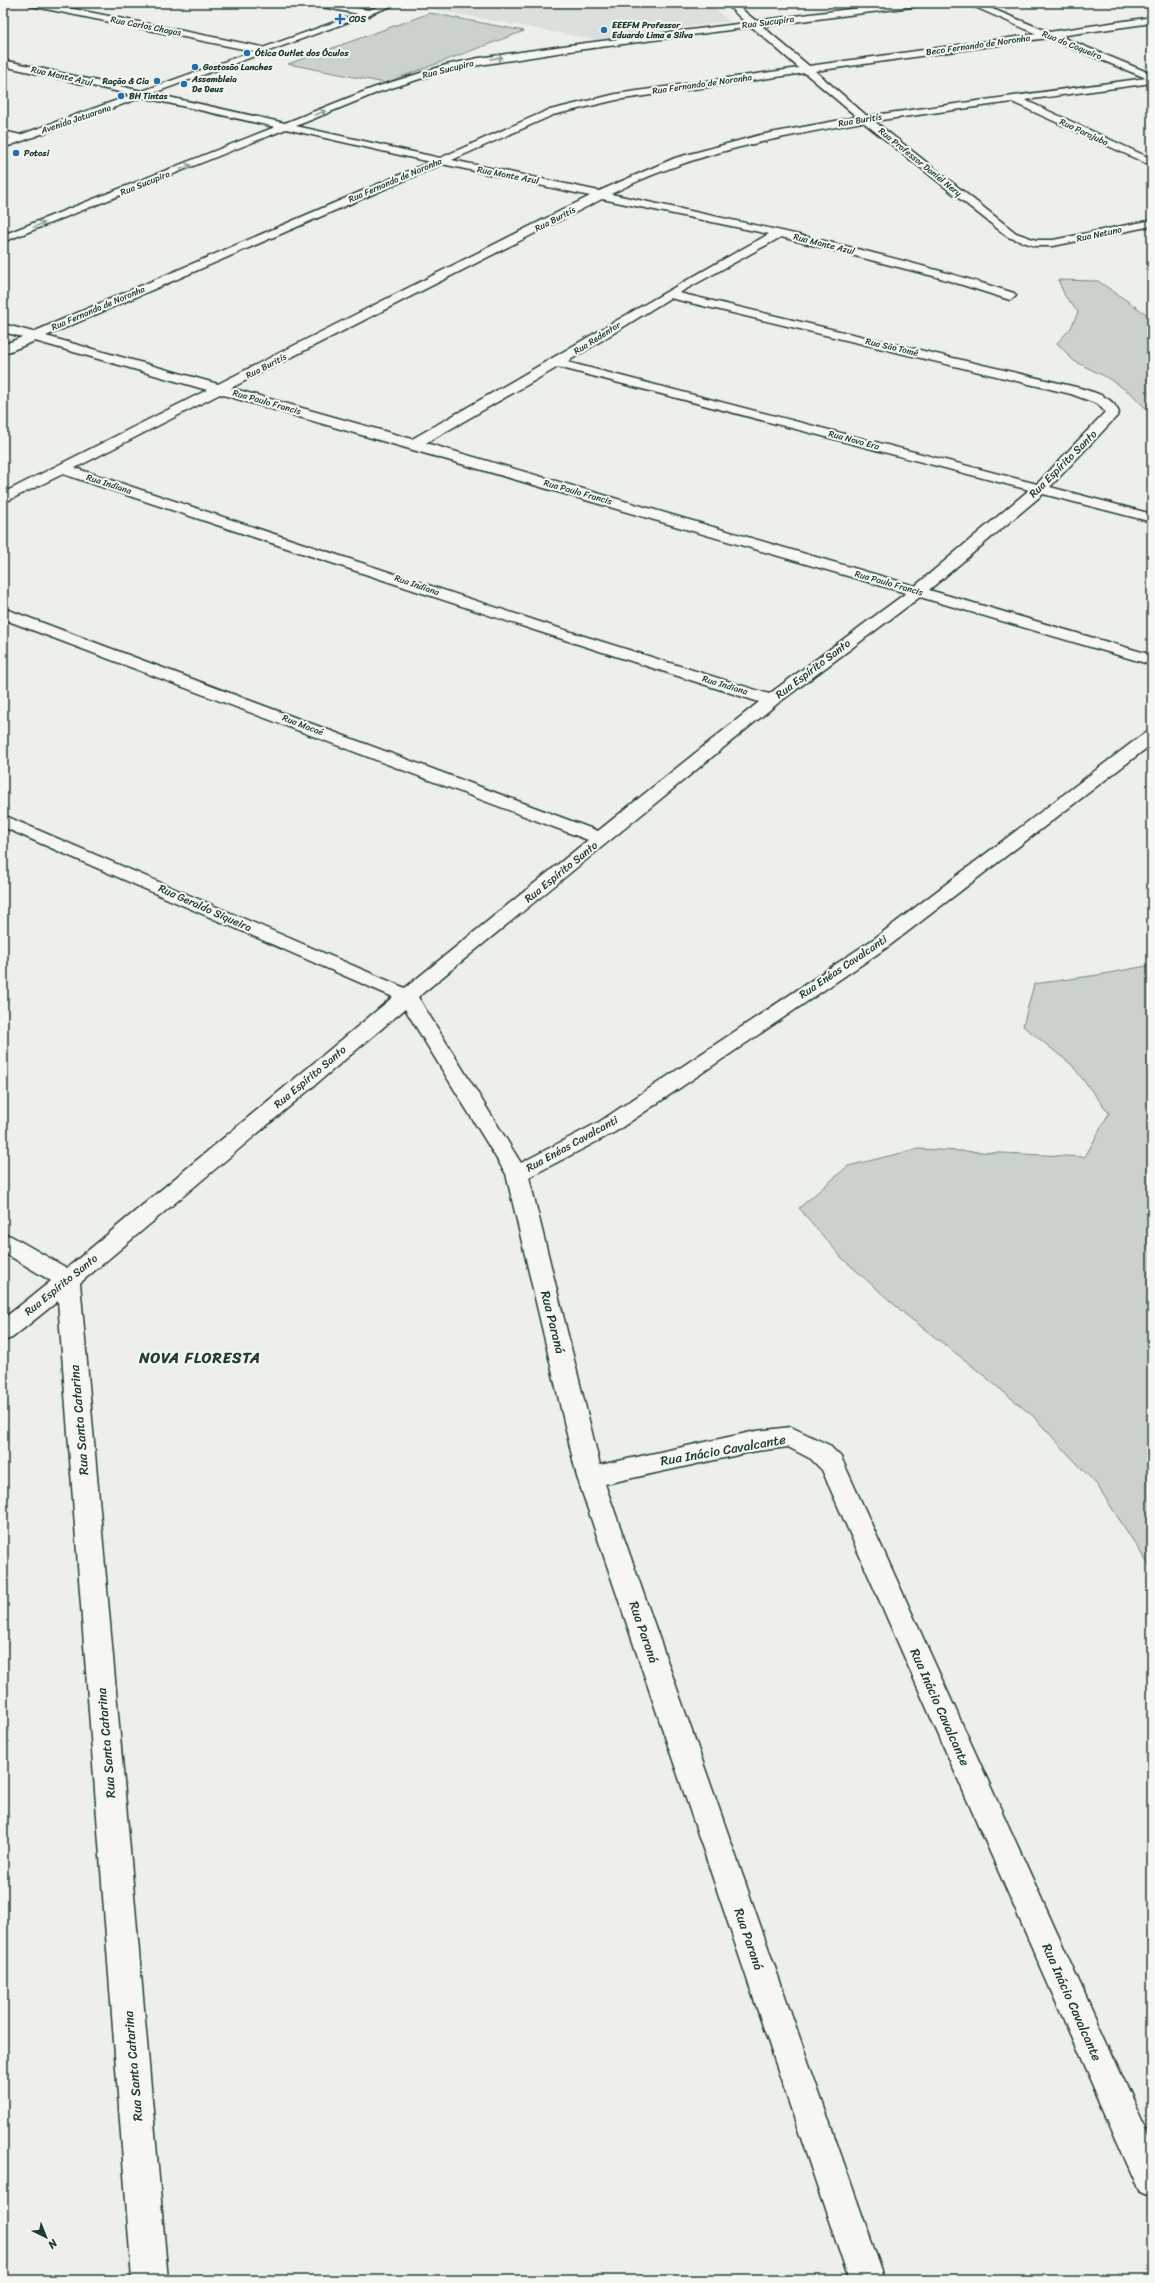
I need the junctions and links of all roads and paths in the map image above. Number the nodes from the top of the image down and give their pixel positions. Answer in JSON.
{"nodes":[{"id":1,"x":31,"y":3,"type":"edge"},
{"id":2,"x":317,"y":3,"type":"edge"},
{"id":3,"x":396,"y":3,"type":"edge"},
{"id":4,"x":728,"y":3,"type":"edge"},
{"id":5,"x":919,"y":3,"type":"edge"},
{"id":6,"x":970,"y":3,"type":"edge"},
{"id":7,"x":369,"y":13,"type":"junction"},
{"id":8,"x":1152,"y":20,"type":"edge"},
{"id":9,"x":753,"y":24,"type":"junction"},
{"id":10,"x":1046,"y":35,"type":"junction"},
{"id":11,"x":262,"y":50,"type":"junction"},
{"id":12,"x":3,"y":63,"type":"edge"},
{"id":13,"x":805,"y":69,"type":"junction"},
{"id":14,"x":1152,"y":77,"type":"edge"},
{"id":15,"x":1152,"y":80,"type":"edge"},
{"id":16,"x":144,"y":95,"type":"junction"},
{"id":17,"x":1016,"y":100,"type":"junction"},
{"id":18,"x":865,"y":119,"type":"junction"},
{"id":19,"x":288,"y":126,"type":"junction"},
{"id":20,"x":3,"y":134,"type":"edge"},
{"id":21,"x":21,"y":138,"type":"junction"},
{"id":22,"x":3,"y":145,"type":"edge"},
{"id":23,"x":441,"y":161,"type":"junction"},
{"id":24,"x":1152,"y":163,"type":"edge"},
{"id":25,"x":604,"y":194,"type":"junction"},
{"id":26,"x":1152,"y":222,"type":"edge"},
{"id":27,"x":780,"y":233,"type":"junction"},
{"id":28,"x":3,"y":239,"type":"edge"},
{"id":29,"x":1046,"y":243,"type":"joint"},
{"id":30,"x":668,"y":294,"type":"junction"},
{"id":31,"x":1010,"y":296,"type":"dead end"},
{"id":32,"x":3,"y":328,"type":"edge"},
{"id":33,"x":32,"y":336,"type":"junction"},
{"id":34,"x":3,"y":350,"type":"edge"},
{"id":35,"x":556,"y":363,"type":"junction"},
{"id":36,"x":221,"y":388,"type":"junction"},
{"id":37,"x":1111,"y":409,"type":"joint"},
{"id":38,"x":414,"y":444,"type":"junction"},
{"id":39,"x":63,"y":469,"type":"junction"},
{"id":40,"x":1041,"y":488,"type":"junction"},
{"id":41,"x":3,"y":498,"type":"edge"},
{"id":42,"x":1152,"y":518,"type":"edge"},
{"id":43,"x":918,"y":591,"type":"junction"},
{"id":44,"x":3,"y":613,"type":"edge"},
{"id":45,"x":1152,"y":660,"type":"edge"},
{"id":46,"x":771,"y":700,"type":"junction"},
{"id":47,"x":1152,"y":736,"type":"edge"},
{"id":48,"x":3,"y":820,"type":"edge"},
{"id":49,"x":602,"y":839,"type":"junction"},
{"id":50,"x":407,"y":996,"type":"junction"},
{"id":51,"x":517,"y":1174,"type":"junction"},
{"id":52,"x":3,"y":1242,"type":"edge"},
{"id":53,"x":68,"y":1280,"type":"junction"},
{"id":54,"x":3,"y":1332,"type":"edge"},
{"id":55,"x":590,"y":1477,"type":"junction"},
{"id":56,"x":1152,"y":2182,"type":"edge"},
{"id":57,"x":150,"y":2280,"type":"edge"},
{"id":58,"x":867,"y":2280,"type":"edge"}],
"edges":[{"from":1,"to":11,"type":"street","name":"Rua Carlos Chagas"},
{"from":2,"to":7,"type":"street"},
{"from":3,"to":7,"type":"street","name":"Avenida Jatuarana"},
{"from":4,"to":9,"type":"street","name":"Rua Professor Daniel Nery"},
{"from":5,"to":9,"type":"street","name":"Rua Sucupira"},
{"from":6,"to":10,"type":"street","name":"Rua do Coqueiro"},
{"from":7,"to":11,"type":"street","name":"Avenida Jatuarana"},
{"from":8,"to":10,"type":"street","name":"Beco Fernando de Noronha"},
{"from":9,"to":13,"type":"street","name":"Rua Professor Daniel Nery"},
{"from":19,"to":9,"type":"street","name":"Rua Sucupira","one_way":true},
{"from":10,"to":13,"type":"street","name":"Beco Fernando de Noronha"},
{"from":10,"to":14,"type":"street","name":"Rua do Coqueiro"},
{"from":11,"to":16,"type":"street","name":"Avenida Jatuarana"},
{"from":12,"to":16,"type":"street","name":"Rua Monte Azul"},
{"from":13,"to":18,"type":"street","name":"Rua Professor Daniel Nery"},
{"from":13,"to":23,"type":"street","name":"Rua Fernando de Noronha"},
{"from":15,"to":17,"type":"street","name":"Rua Buritís"},
{"from":16,"to":19,"type":"street","name":"Rua Monte Azul"},
{"from":16,"to":21,"type":"street","name":"Avenida Jatuarana"},
{"from":17,"to":18,"type":"street","name":"Rua Buritís"},
{"from":17,"to":24,"type":"street","name":"Rua Parajuba"},
{"from":18,"to":25,"type":"street","name":"Rua Buritís"},
{"from":18,"to":29,"type":"street","name":"Rua Professor Daniel Nery"},
{"from":19,"to":23,"type":"street","name":"Rua Monte Azul"},
{"from":28,"to":19,"type":"street","name":"Rua Sucupira","one_way":true},
{"from":20,"to":21,"type":"street"},
{"from":21,"to":22,"type":"street","name":"Avenida Jatuarana"},
{"from":23,"to":25,"type":"street","name":"Rua Monte Azul"},
{"from":23,"to":33,"type":"street","name":"Rua Fernando de Noronha"},
{"from":25,"to":27,"type":"street","name":"Rua Monte Azul"},
{"from":25,"to":36,"type":"street","name":"Rua Buritís"},
{"from":26,"to":29,"type":"street","name":"Rua Netuno"},
{"from":27,"to":30,"type":"street","name":"Rua Redentor"},
{"from":27,"to":31,"type":"street","name":"Rua Monte Azul"},
{"from":30,"to":35,"type":"street","name":"Rua Redentor"},
{"from":30,"to":37,"type":"street","name":"Rua São Tomé"},
{"from":32,"to":33,"type":"street","name":"Rua Paulo Francis"},
{"from":33,"to":34,"type":"street","name":"Rua Fernando de Noronha"},
{"from":33,"to":36,"type":"street","name":"Rua Paulo Francis"},
{"from":35,"to":38,"type":"street","name":"Rua Redentor"},
{"from":35,"to":40,"type":"street","name":"Rua Nova Era"},
{"from":36,"to":38,"type":"street","name":"Rua Paulo Francis"},
{"from":36,"to":39,"type":"street","name":"Rua Buritís"},
{"from":37,"to":40,"type":"street","name":"Rua Espírito Santo"},
{"from":38,"to":43,"type":"street","name":"Rua Paulo Francis"},
{"from":39,"to":41,"type":"street","name":"Rua Buritís"},
{"from":39,"to":46,"type":"street","name":"Rua Indiana"},
{"from":40,"to":42,"type":"street","name":"Rua Nova Era"},
{"from":40,"to":43,"type":"street","name":"Rua Espírito Santo"},
{"from":43,"to":45,"type":"street","name":"Rua Paulo Francis"},
{"from":43,"to":46,"type":"street","name":"Rua Espírito Santo"},
{"from":44,"to":49,"type":"street","name":"Rua Macaé"},
{"from":46,"to":49,"type":"street","name":"Rua Espírito Santo"},
{"from":47,"to":51,"type":"street","name":"Rua Enéas Cavalcanti"},
{"from":48,"to":50,"type":"street","name":"Rua Geraldo Siqueira"},
{"from":49,"to":50,"type":"street","name":"Rua Espírito Santo"},
{"from":50,"to":51,"type":"street","name":"Rua Paraná"},
{"from":50,"to":53,"type":"street","name":"Rua Espírito Santo"},
{"from":51,"to":55,"type":"street","name":"Rua Paraná"},
{"from":52,"to":53,"type":"street"},
{"from":53,"to":54,"type":"street","name":"Rua Espírito Santo"},
{"from":53,"to":57,"type":"street","name":"Rua Santa Catarina"},
{"from":55,"to":56,"type":"street","name":"Rua Inácio Cavalcante"},
{"from":55,"to":58,"type":"street","name":"Rua Paraná"}]}
